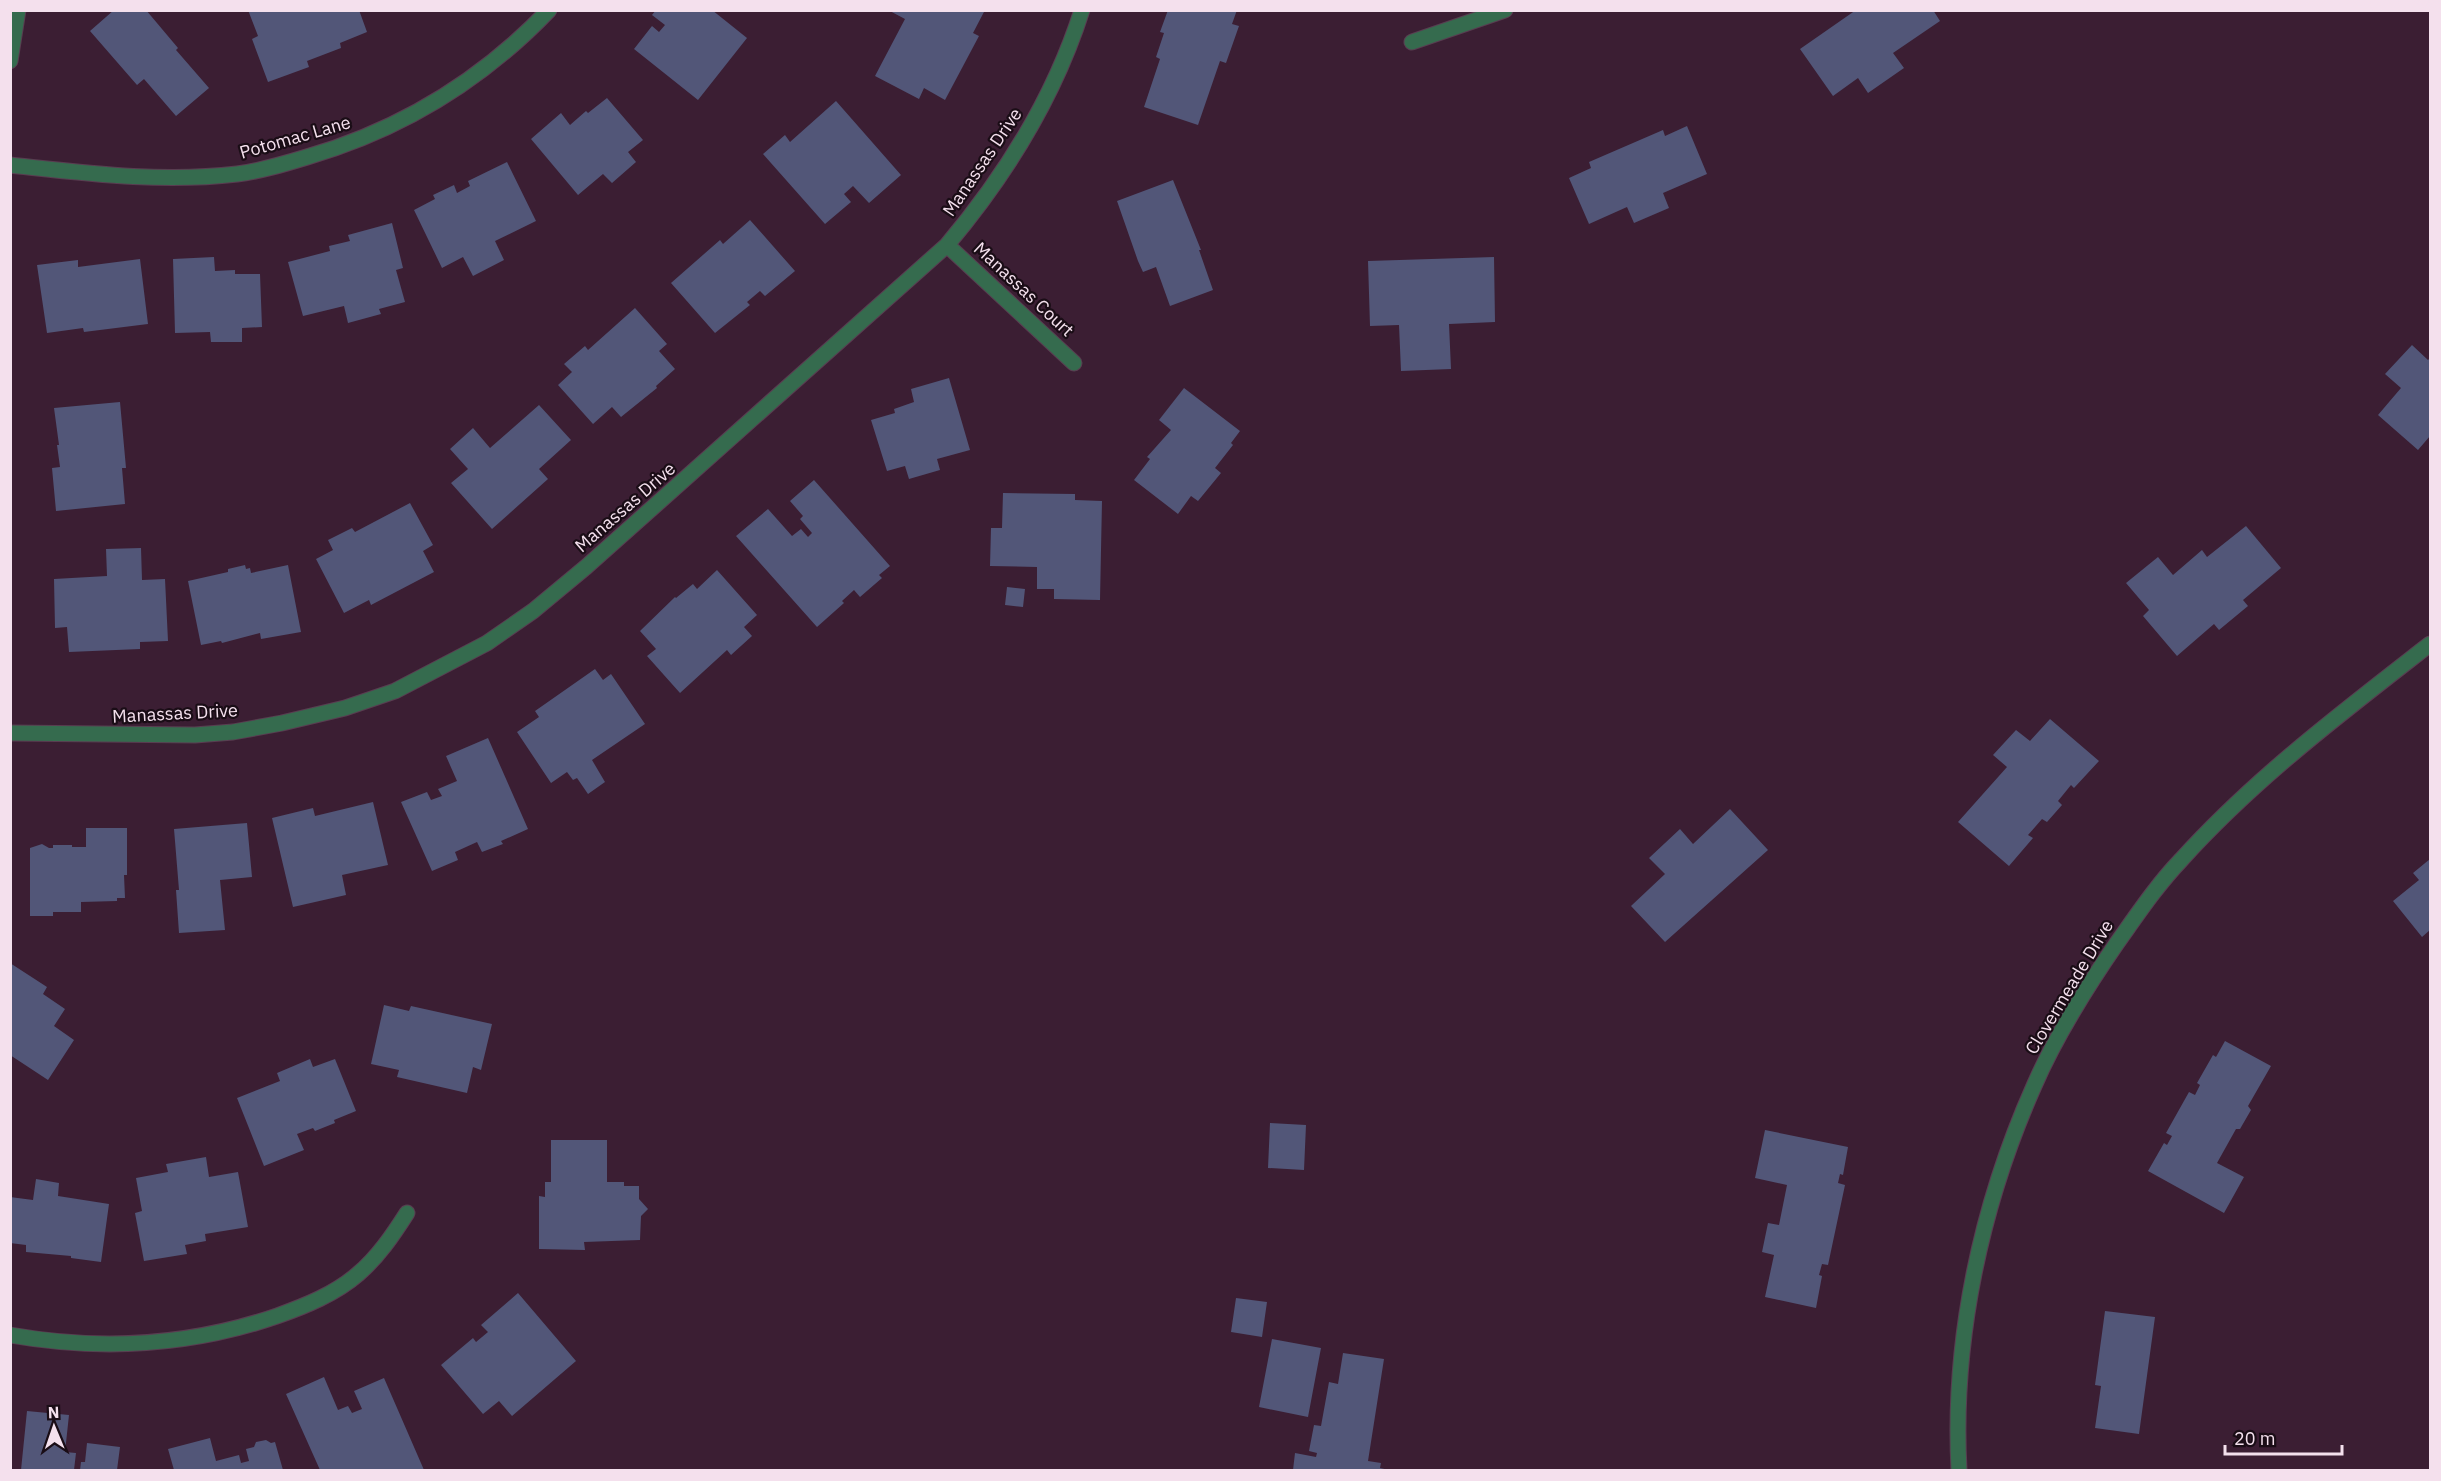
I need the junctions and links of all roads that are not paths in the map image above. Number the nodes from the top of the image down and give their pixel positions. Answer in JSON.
{"nodes":[{"id":1,"x":18,"y":10,"type":"edge"},
{"id":2,"x":549,"y":10,"type":"edge"},
{"id":3,"x":1082,"y":10,"type":"edge"},
{"id":4,"x":1505,"y":10,"type":"edge"},
{"id":5,"x":1412,"y":42,"type":"dead end"},
{"id":6,"x":10,"y":61,"type":"edge"},
{"id":7,"x":10,"y":165,"type":"edge"},
{"id":8,"x":947,"y":245,"type":"junction"},
{"id":9,"x":1074,"y":363,"type":"dead end"},
{"id":10,"x":2430,"y":644,"type":"edge"},
{"id":11,"x":10,"y":733,"type":"edge"},
{"id":12,"x":407,"y":1213,"type":"dead end"},
{"id":13,"x":10,"y":1335,"type":"edge"},
{"id":14,"x":1959,"y":1470,"type":"edge"}],
"edges":[{"from":1,"to":6,"type":"street"},
{"from":2,"to":7,"type":"street","name":"Potomac Lane"},
{"from":3,"to":8,"type":"street","name":"Manassas Drive"},
{"from":4,"to":5,"type":"street"},
{"from":8,"to":9,"type":"street","name":"Manassas Court"},
{"from":8,"to":11,"type":"street","name":"Manassas Drive"},
{"from":10,"to":14,"type":"street","name":"Clovermeade Drive"},
{"from":12,"to":13,"type":"street"}]}
